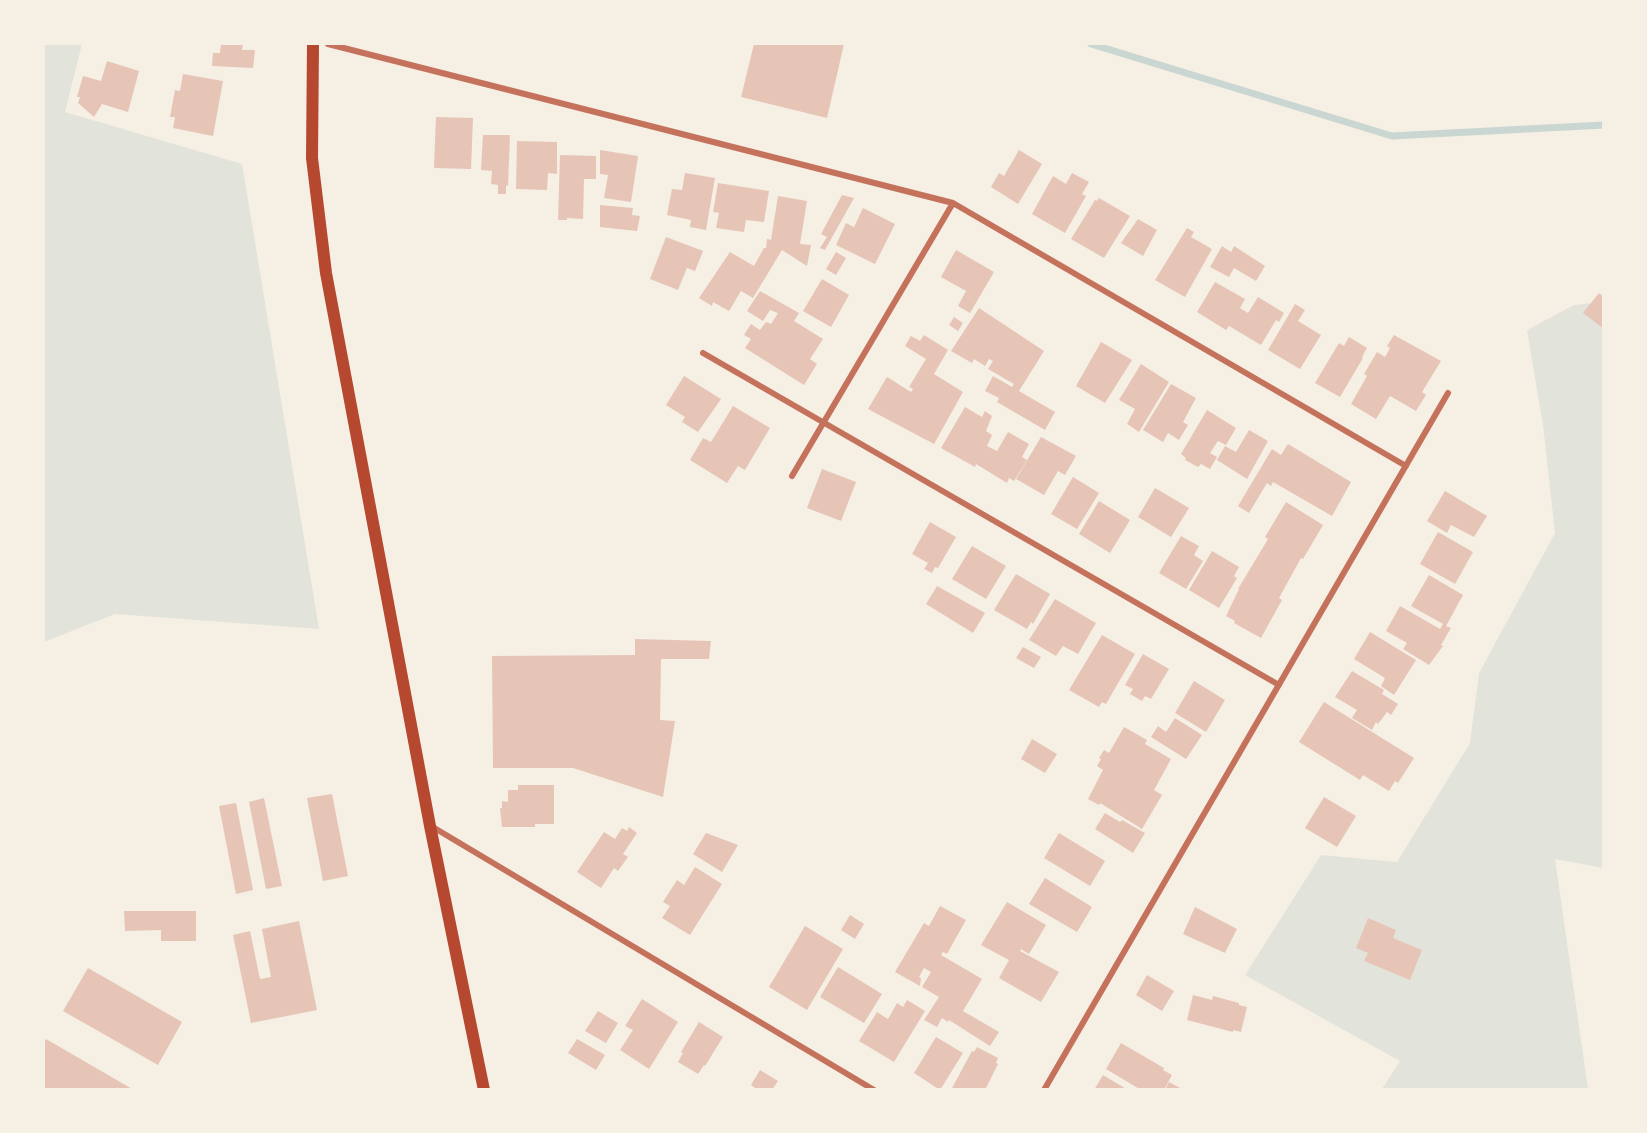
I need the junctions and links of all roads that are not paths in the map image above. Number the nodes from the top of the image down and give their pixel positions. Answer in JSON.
{"nodes":[{"id":1,"x":313,"y":44,"type":"edge"},
{"id":2,"x":328,"y":44,"type":"edge"},
{"id":3,"x":953,"y":203,"type":"junction"},
{"id":4,"x":703,"y":353,"type":"dead end"},
{"id":5,"x":1448,"y":393,"type":"dead end"},
{"id":6,"x":824,"y":423,"type":"junction"},
{"id":7,"x":1406,"y":466,"type":"junction"},
{"id":8,"x":792,"y":476,"type":"dead end"},
{"id":9,"x":1279,"y":685,"type":"junction"},
{"id":10,"x":430,"y":826,"type":"junction"},
{"id":11,"x":484,"y":1089,"type":"edge"},
{"id":12,"x":874,"y":1089,"type":"edge"},
{"id":13,"x":1044,"y":1089,"type":"edge"}],
"edges":[{"from":1,"to":10,"type":"main road"},
{"from":2,"to":3,"type":"street"},
{"from":3,"to":6,"type":"street"},
{"from":3,"to":7,"type":"street"},
{"from":4,"to":6,"type":"street"},
{"from":5,"to":7,"type":"street"},
{"from":6,"to":8,"type":"street"},
{"from":6,"to":9,"type":"street"},
{"from":7,"to":9,"type":"street"},
{"from":9,"to":13,"type":"street"},
{"from":10,"to":11,"type":"main road"},
{"from":10,"to":12,"type":"street"}]}
